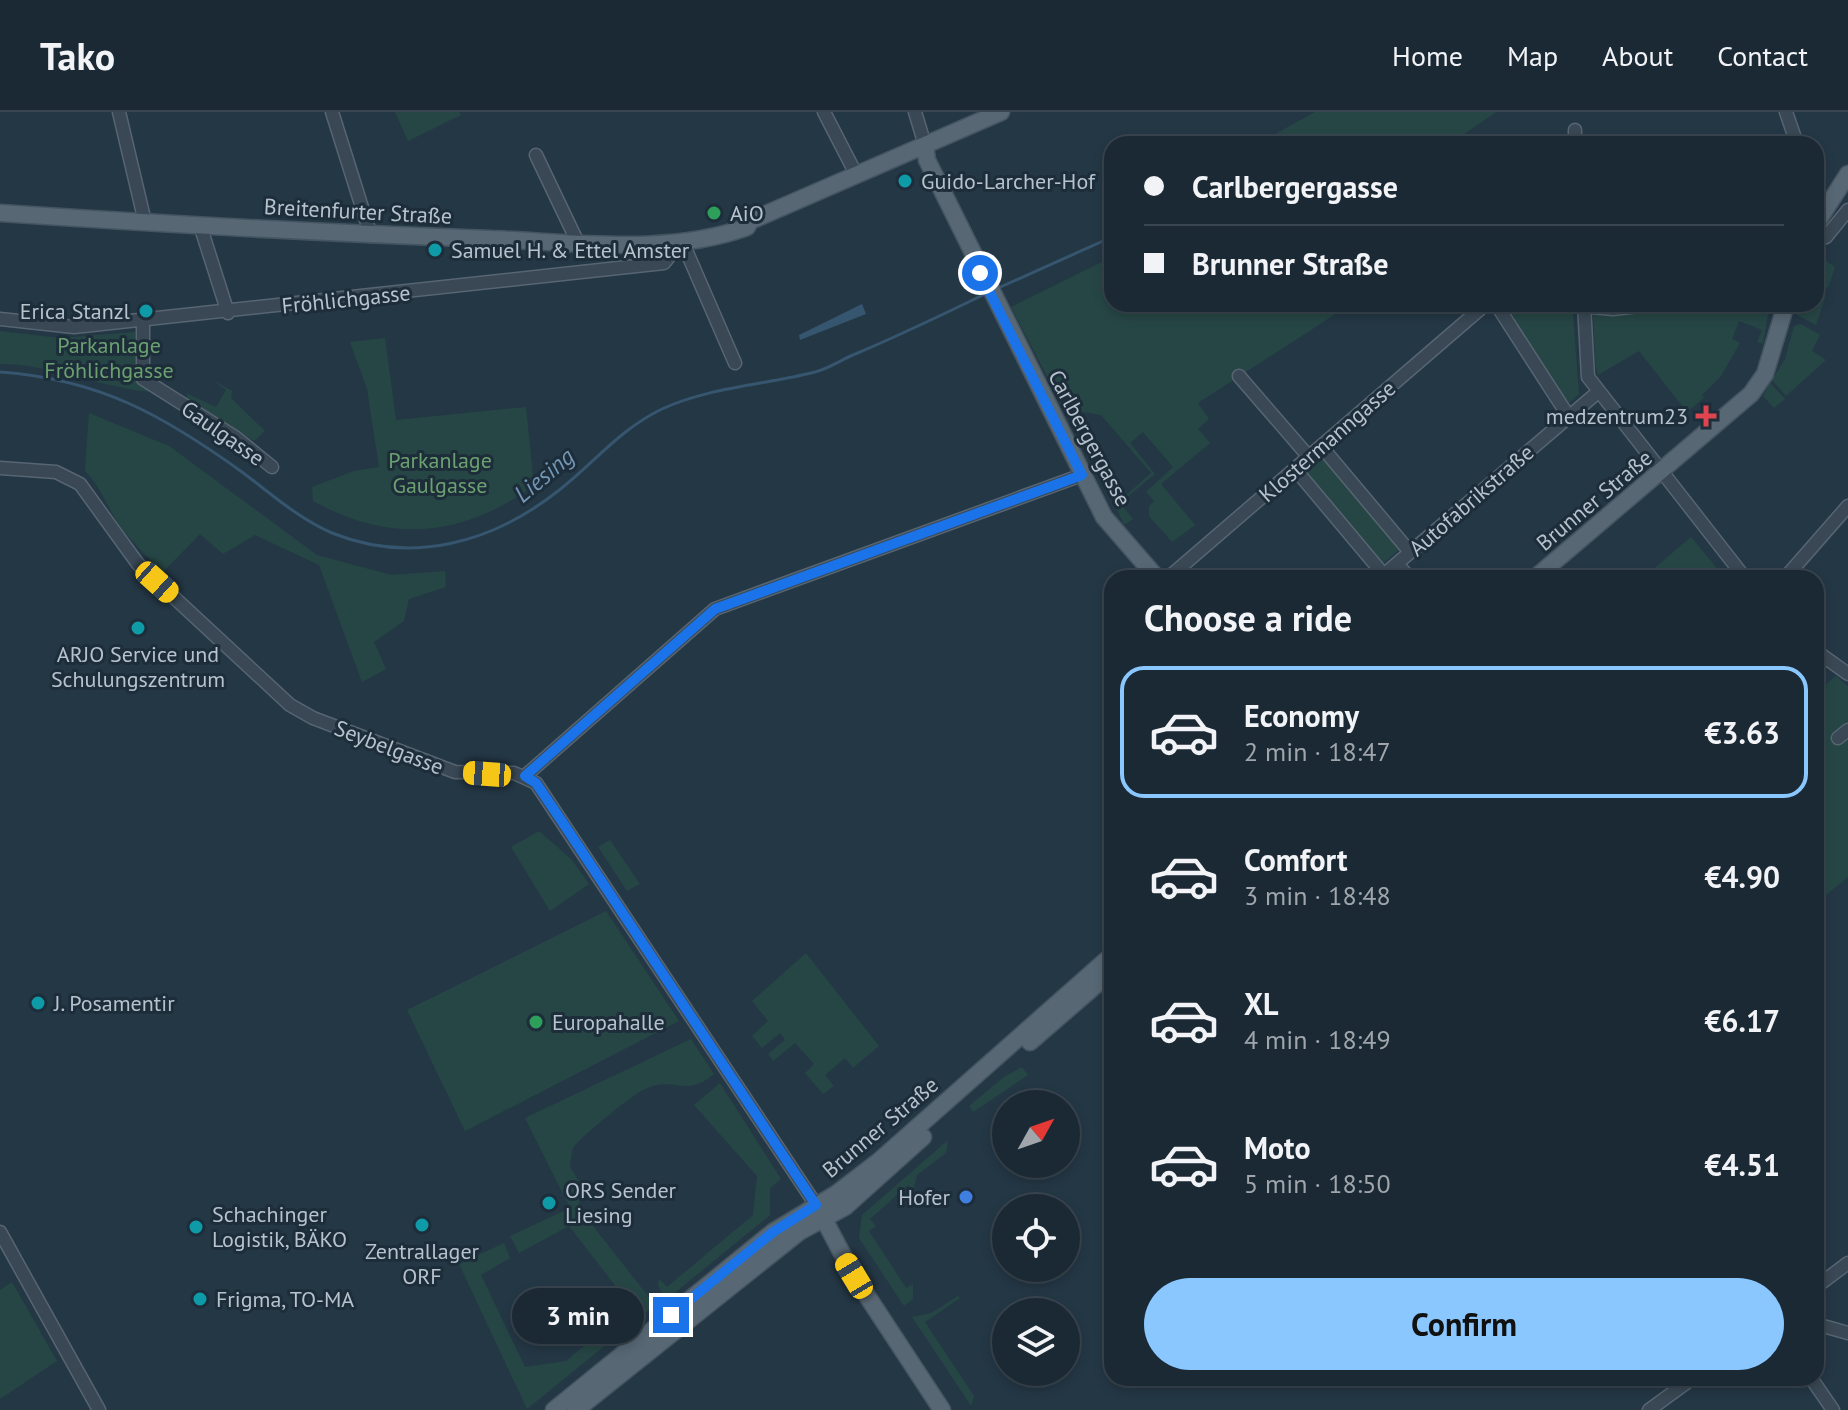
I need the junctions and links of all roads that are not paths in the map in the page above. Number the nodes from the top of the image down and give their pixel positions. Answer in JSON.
{"nodes":[{"id":1,"x":119,"y":112,"type":"edge"},
{"id":2,"x":332,"y":112,"type":"edge"},
{"id":3,"x":824,"y":112,"type":"edge"},
{"id":4,"x":915,"y":112,"type":"edge"},
{"id":5,"x":1001,"y":112,"type":"edge"},
{"id":6,"x":1786,"y":112,"type":"edge"},
{"id":7,"x":1575,"y":130,"type":"dead end"},
{"id":8,"x":1575,"y":136,"type":"edge"},
{"id":9,"x":1794,"y":136,"type":"edge"},
{"id":10,"x":925,"y":145,"type":"junction"},
{"id":11,"x":536,"y":155,"type":"dead end"},
{"id":12,"x":1848,"y":174,"type":"edge"},
{"id":13,"x":857,"y":176,"type":"junction"},
{"id":14,"x":1848,"y":210,"type":"edge"},
{"id":15,"x":1824,"y":212,"type":"edge"},
{"id":16,"x":0,"y":213,"type":"edge"},
{"id":17,"x":145,"y":222,"type":"junction"},
{"id":18,"x":200,"y":225,"type":"junction"},
{"id":19,"x":371,"y":236,"type":"junction"},
{"id":20,"x":1824,"y":238,"type":"edge"},
{"id":21,"x":682,"y":241,"type":"junction"},
{"id":22,"x":578,"y":243,"type":"junction"},
{"id":23,"x":1477,"y":312,"type":"edge"},
{"id":24,"x":1501,"y":312,"type":"edge"},
{"id":25,"x":1584,"y":312,"type":"edge"},
{"id":26,"x":1784,"y":312,"type":"edge"},
{"id":27,"x":228,"y":313,"type":"junction"},
{"id":28,"x":0,"y":319,"type":"edge"},
{"id":29,"x":143,"y":321,"type":"junction"},
{"id":30,"x":735,"y":363,"type":"dead end"},
{"id":31,"x":1239,"y":376,"type":"dead end"},
{"id":32,"x":1598,"y":392,"type":"junction"},
{"id":33,"x":1569,"y":417,"type":"junction"},
{"id":34,"x":1321,"y":446,"type":"junction"},
{"id":35,"x":1309,"y":457,"type":"junction"},
{"id":36,"x":272,"y":467,"type":"dead end"},
{"id":37,"x":0,"y":468,"type":"edge"},
{"id":38,"x":1295,"y":469,"type":"junction"},
{"id":39,"x":1661,"y":472,"type":"junction"},
{"id":40,"x":1082,"y":475,"type":"junction"},
{"id":41,"x":1848,"y":506,"type":"edge"},
{"id":42,"x":1410,"y":552,"type":"junction"},
{"id":43,"x":1397,"y":564,"type":"junction"},
{"id":44,"x":1150,"y":570,"type":"edge"},
{"id":45,"x":1177,"y":570,"type":"edge"},
{"id":46,"x":1376,"y":570,"type":"edge"},
{"id":47,"x":1390,"y":570,"type":"edge"},
{"id":48,"x":1403,"y":570,"type":"edge"},
{"id":49,"x":1545,"y":570,"type":"edge"},
{"id":50,"x":1739,"y":570,"type":"edge"},
{"id":51,"x":1792,"y":570,"type":"edge"},
{"id":52,"x":1824,"y":657,"type":"edge"},
{"id":53,"x":1848,"y":674,"type":"edge"},
{"id":54,"x":525,"y":776,"type":"junction"},
{"id":55,"x":1104,"y":962,"type":"edge"},
{"id":56,"x":1104,"y":978,"type":"edge"},
{"id":57,"x":820,"y":1212,"type":"junction"},
{"id":58,"x":0,"y":1232,"type":"edge"},
{"id":59,"x":1848,"y":1263,"type":"edge"},
{"id":60,"x":1824,"y":1281,"type":"edge"},
{"id":61,"x":1824,"y":1326,"type":"edge"},
{"id":62,"x":1848,"y":1333,"type":"edge"},
{"id":63,"x":1682,"y":1386,"type":"edge"},
{"id":64,"x":1816,"y":1386,"type":"edge"},
{"id":65,"x":99,"y":1410,"type":"edge"},
{"id":66,"x":554,"y":1410,"type":"edge"},
{"id":67,"x":576,"y":1410,"type":"edge"},
{"id":68,"x":942,"y":1410,"type":"edge"},
{"id":69,"x":1649,"y":1410,"type":"edge"},
{"id":70,"x":1833,"y":1410,"type":"edge"}],
"edges":[{"from":1,"to":17,"type":"street"},
{"from":2,"to":19,"type":"street"},
{"from":3,"to":13,"type":"street"},
{"from":4,"to":10,"type":"street"},
{"from":5,"to":10,"type":"main road","name":"Breitenfurter Straße"},
{"from":6,"to":9,"type":"street"},
{"from":7,"to":8,"type":"street"},
{"from":10,"to":13,"type":"main road","name":"Breitenfurter Straße"},
{"from":10,"to":40,"type":"main road","name":"Carlbergergasse"},
{"from":11,"to":22,"type":"street"},
{"from":12,"to":15,"type":"main road"},
{"from":13,"to":21,"type":"main road","name":"Breitenfurter Straße"},
{"from":14,"to":20,"type":"street"},
{"from":16,"to":17,"type":"main road","name":"Breitenfurter Straße"},
{"from":17,"to":18,"type":"main road","name":"Breitenfurter Straße"},
{"from":18,"to":19,"type":"main road","name":"Breitenfurter Straße"},
{"from":18,"to":27,"type":"street"},
{"from":19,"to":22,"type":"main road","name":"Breitenfurter Straße"},
{"from":21,"to":22,"type":"main road","name":"Breitenfurter Straße"},
{"from":21,"to":27,"type":"street","name":"Fröhlichgasse"},
{"from":21,"to":30,"type":"street"},
{"from":23,"to":34,"type":"street","name":"Klostermanngasse"},
{"from":24,"to":33,"type":"street"},
{"from":25,"to":32,"type":"street"},
{"from":26,"to":39,"type":"main road","name":"Brunner Straße"},
{"from":27,"to":29,"type":"street","name":"Fröhlichgasse"},
{"from":28,"to":29,"type":"street","name":"Fröhlichgasse"},
{"from":29,"to":36,"type":"street","name":"Gaulgasse"},
{"from":31,"to":35,"type":"street"},
{"from":32,"to":33,"type":"street","name":"Autofabrikstraße"},
{"from":32,"to":39,"type":"street"},
{"from":33,"to":42,"type":"street","name":"Autofabrikstraße"},
{"from":34,"to":35,"type":"street","name":"Klostermanngasse"},
{"from":34,"to":42,"type":"street"},
{"from":35,"to":38,"type":"street","name":"Klostermanngasse"},
{"from":37,"to":54,"type":"street","name":"Seybelgasse"},
{"from":38,"to":45,"type":"street","name":"Klostermanngasse"},
{"from":38,"to":46,"type":"street"},
{"from":39,"to":49,"type":"main road","name":"Brunner Straße"},
{"from":39,"to":50,"type":"street"},
{"from":40,"to":44,"type":"main road","name":"Carlbergergasse"},
{"from":40,"to":54,"type":"street"},
{"from":41,"to":51,"type":"street"},
{"from":42,"to":43,"type":"street","name":"Autofabrikstraße"},
{"from":43,"to":47,"type":"street","name":"Autofabrikstraße"},
{"from":43,"to":48,"type":"street"},
{"from":52,"to":53,"type":"street"},
{"from":54,"to":57,"type":"street"},
{"from":55,"to":57,"type":"main road","name":"Brunner Straße"},
{"from":56,"to":57,"type":"main road","name":"Brunner Straße"},
{"from":57,"to":66,"type":"main road","name":"Brunner Straße"},
{"from":57,"to":67,"type":"main road","name":"Brunner Straße"},
{"from":57,"to":68,"type":"main road"},
{"from":58,"to":65,"type":"street"},
{"from":59,"to":60,"type":"street"},
{"from":61,"to":62,"type":"street"},
{"from":63,"to":69,"type":"street"},
{"from":64,"to":70,"type":"street"}]}
